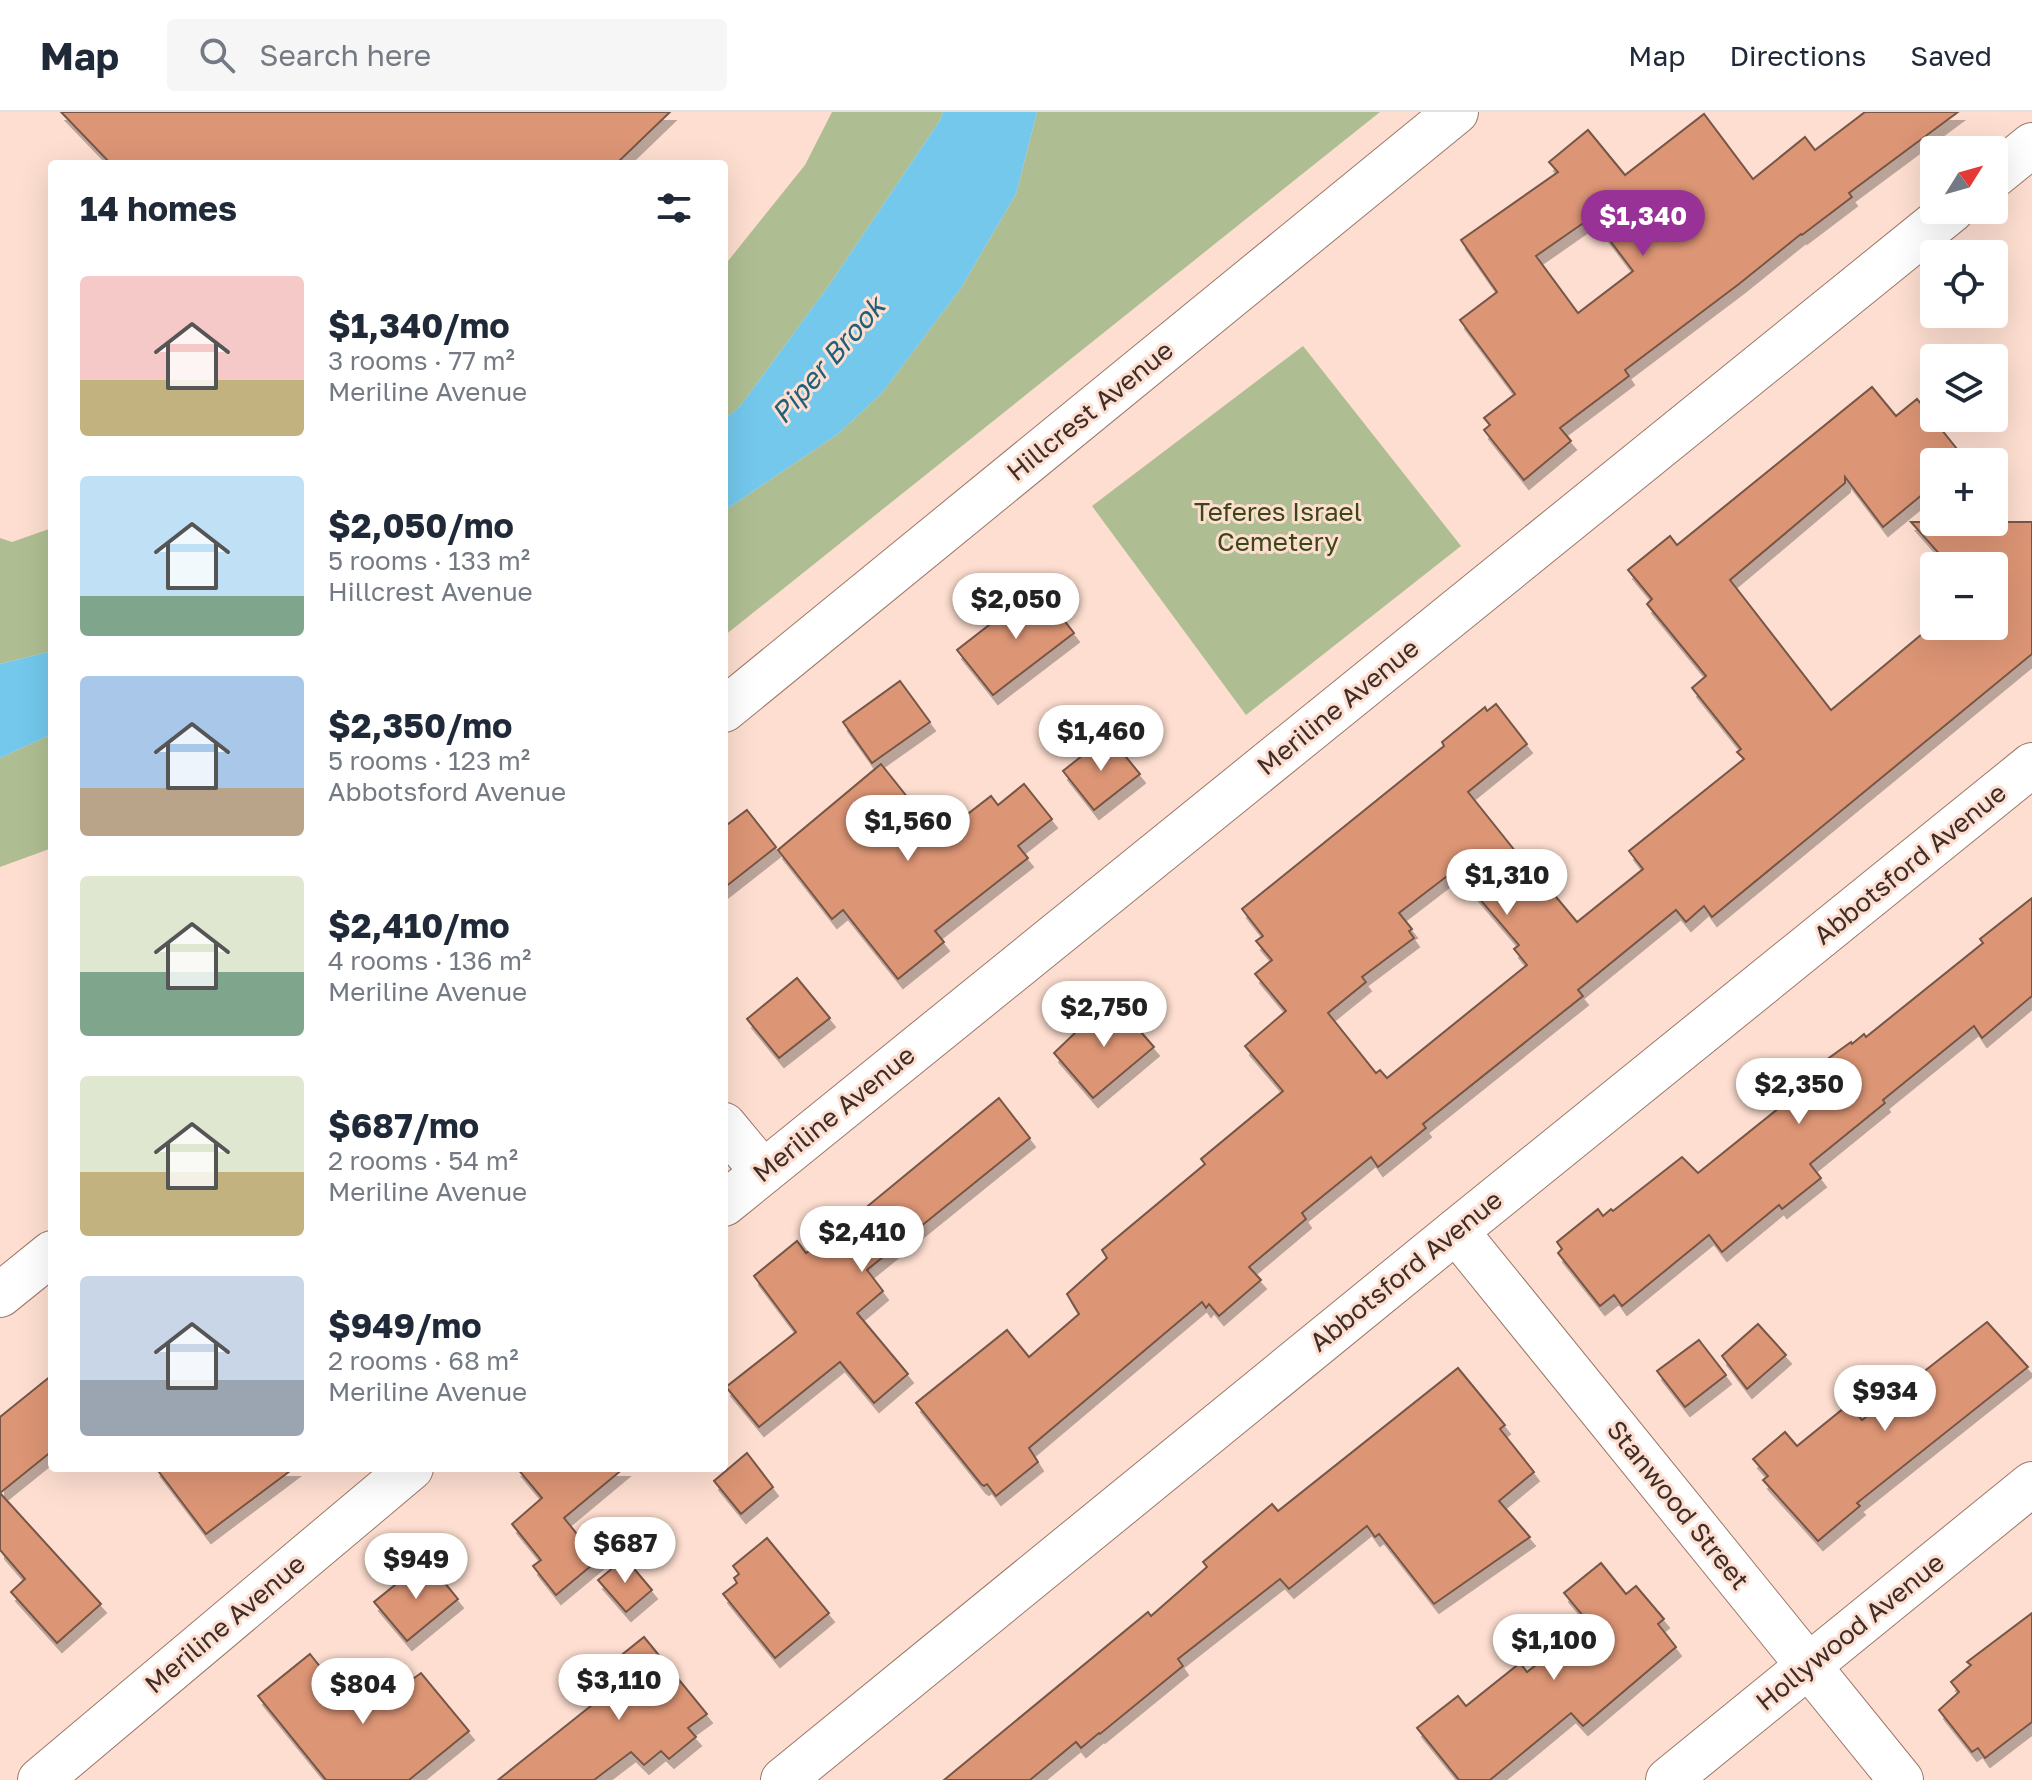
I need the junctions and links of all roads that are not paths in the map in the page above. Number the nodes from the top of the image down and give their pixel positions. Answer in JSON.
{"nodes":[{"id":1,"x":1456,"y":112,"type":"edge"},
{"id":2,"x":2032,"y":145,"type":"edge"},
{"id":3,"x":2008,"y":165,"type":"edge"},
{"id":4,"x":1935,"y":224,"type":"edge"},
{"id":5,"x":728,"y":707,"type":"edge"},
{"id":6,"x":2032,"y":765,"type":"edge"},
{"id":7,"x":728,"y":1130,"type":"edge"},
{"id":8,"x":763,"y":1172,"type":"junction"},
{"id":9,"x":728,"y":1201,"type":"edge"},
{"id":10,"x":1456,"y":1231,"type":"junction"},
{"id":11,"x":48,"y":1256,"type":"edge"},
{"id":12,"x":0,"y":1295,"type":"edge"},
{"id":13,"x":406,"y":1472,"type":"edge"},
{"id":14,"x":2032,"y":1484,"type":"edge"},
{"id":15,"x":1808,"y":1665,"type":"junction"},
{"id":16,"x":40,"y":1780,"type":"edge"},
{"id":17,"x":783,"y":1780,"type":"edge"},
{"id":18,"x":1668,"y":1780,"type":"edge"},
{"id":19,"x":1901,"y":1780,"type":"edge"}],
"edges":[{"from":1,"to":5,"type":"street","name":"Hillcrest Avenue"},
{"from":2,"to":3,"type":"street"},
{"from":4,"to":8,"type":"street","name":"Meriline Avenue"},
{"from":6,"to":10,"type":"street","name":"Abbotsford Avenue"},
{"from":7,"to":8,"type":"street"},
{"from":8,"to":9,"type":"street","name":"Meriline Avenue"},
{"from":10,"to":15,"type":"street","name":"Stanwood Street"},
{"from":10,"to":17,"type":"street","name":"Abbotsford Avenue"},
{"from":11,"to":12,"type":"street"},
{"from":13,"to":16,"type":"street","name":"Meriline Avenue"},
{"from":14,"to":15,"type":"street","name":"Hollywood Avenue"},
{"from":15,"to":18,"type":"street","name":"Hollywood Avenue"},
{"from":15,"to":19,"type":"street","name":"Stanwood Street"}]}
